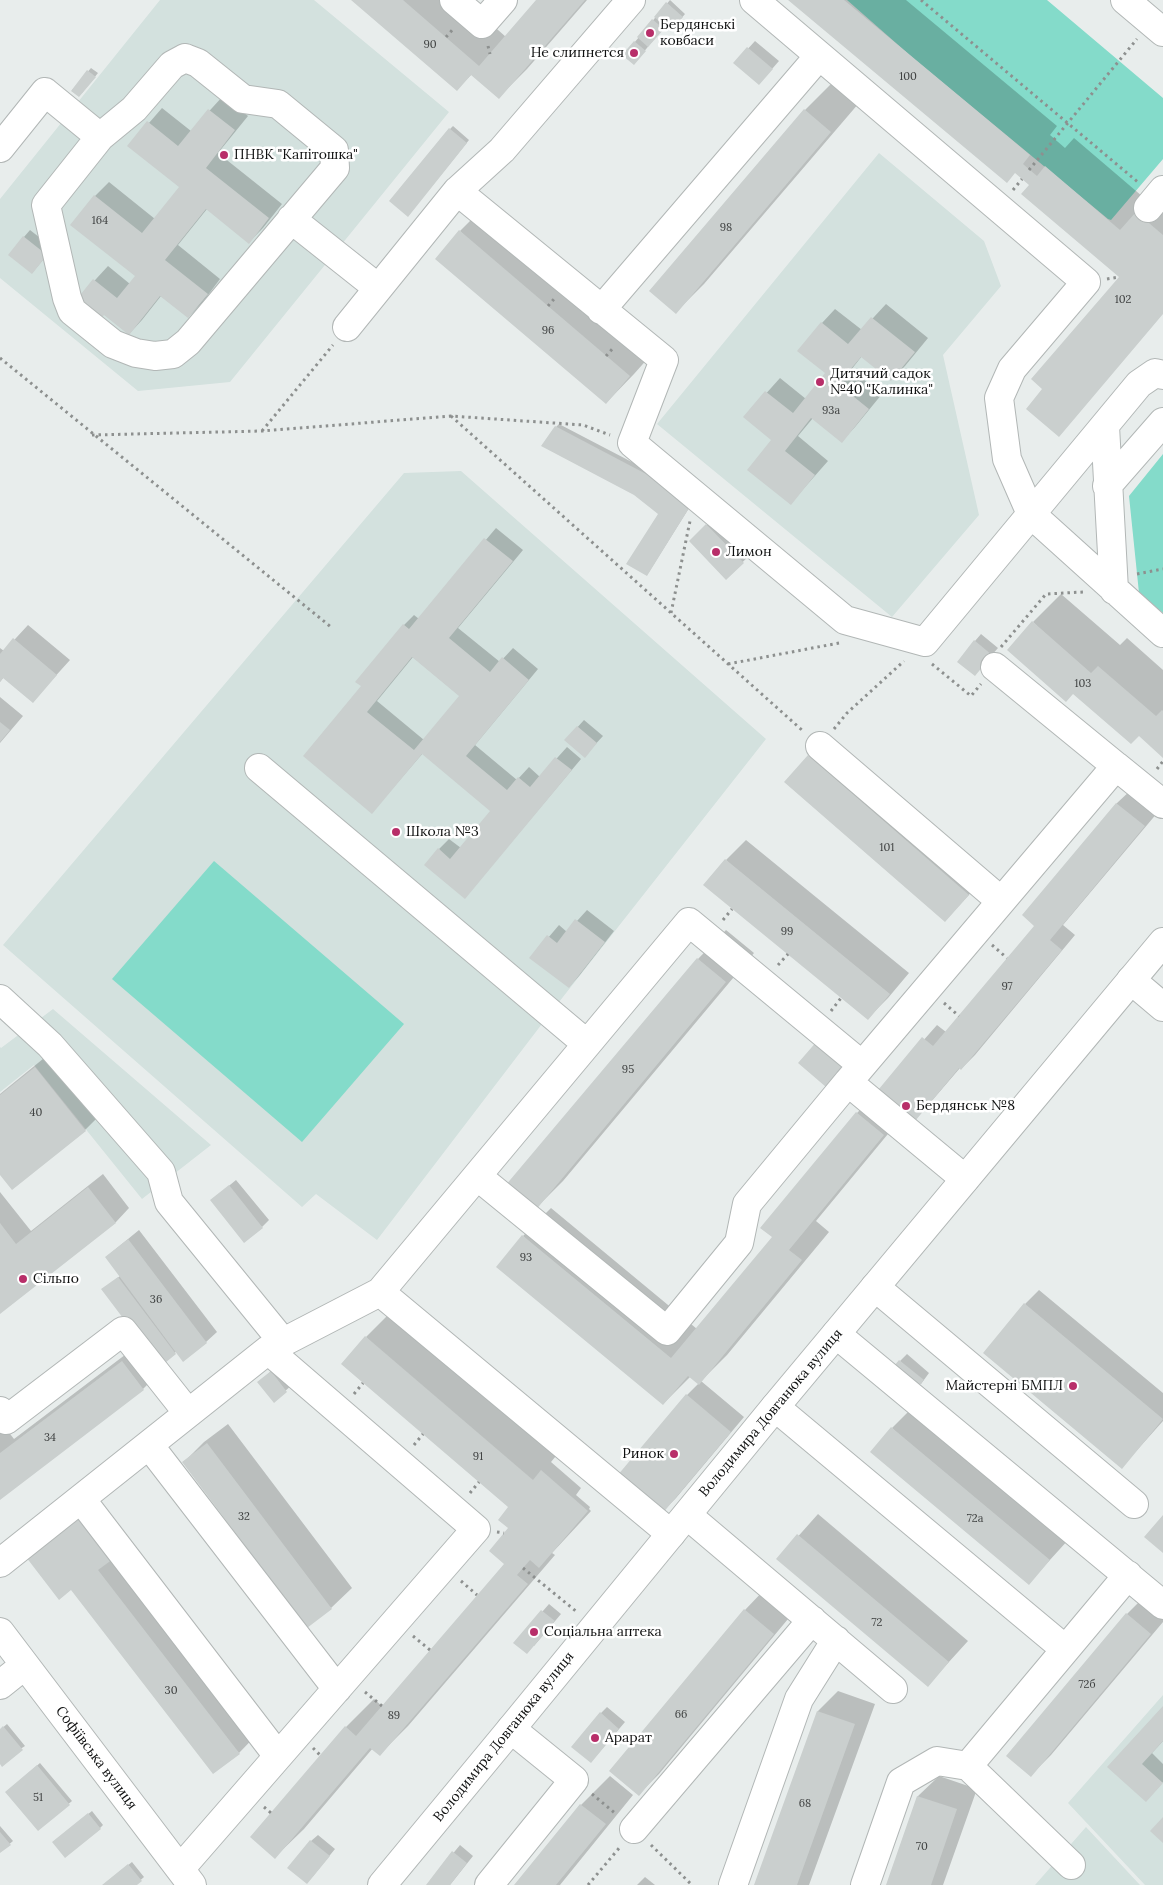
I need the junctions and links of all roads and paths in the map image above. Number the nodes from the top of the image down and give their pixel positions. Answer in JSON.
{"nodes":[{"id":1,"x":454,"y":0,"type":"edge"},
{"id":2,"x":503,"y":0,"type":"edge"},
{"id":3,"x":631,"y":0,"type":"edge"},
{"id":4,"x":754,"y":0,"type":"edge"},
{"id":5,"x":921,"y":0,"type":"edge"},
{"id":6,"x":1125,"y":0,"type":"edge"},
{"id":7,"x":1157,"y":27,"type":"edge"},
{"id":8,"x":819,"y":56,"type":"junction"},
{"id":9,"x":1068,"y":123,"type":"junction"},
{"id":10,"x":100,"y":137,"type":"junction"},
{"id":11,"x":0,"y":148,"type":"edge"},
{"id":12,"x":1029,"y":170,"type":"dead end"},
{"id":13,"x":457,"y":191,"type":"junction"},
{"id":14,"x":1156,"y":199,"type":"edge"},
{"id":15,"x":291,"y":219,"type":"junction"},
{"id":16,"x":378,"y":288,"type":"junction"},
{"id":17,"x":602,"y":310,"type":"junction"},
{"id":18,"x":347,"y":327,"type":"joint"},
{"id":19,"x":0,"y":358,"type":"edge"},
{"id":20,"x":1163,"y":375,"type":"edge"},
{"id":21,"x":451,"y":416,"type":"junction"},
{"id":22,"x":1163,"y":422,"type":"edge"},
{"id":23,"x":1105,"y":426,"type":"junction"},
{"id":24,"x":262,"y":431,"type":"junction"},
{"id":25,"x":92,"y":435,"type":"junction"},
{"id":26,"x":632,"y":443,"type":"junction"},
{"id":27,"x":1107,"y":486,"type":"junction"},
{"id":28,"x":695,"y":495,"type":"junction"},
{"id":29,"x":1031,"y":514,"type":"junction"},
{"id":30,"x":1114,"y":590,"type":"junction"},
{"id":31,"x":671,"y":613,"type":"junction"},
{"id":32,"x":330,"y":628,"type":"dead end"},
{"id":33,"x":1163,"y":633,"type":"edge"},
{"id":34,"x":844,"y":642,"type":"dead end"},
{"id":35,"x":925,"y":642,"type":"junction"},
{"id":36,"x":728,"y":664,"type":"junction"},
{"id":37,"x":995,"y":667,"type":"junction"},
{"id":38,"x":820,"y":746,"type":"junction"},
{"id":39,"x":1116,"y":766,"type":"junction"},
{"id":40,"x":260,"y":768,"type":"dead end"},
{"id":41,"x":1163,"y":804,"type":"edge"},
{"id":42,"x":1001,"y":901,"type":"junction"},
{"id":43,"x":1163,"y":942,"type":"edge"},
{"id":44,"x":1132,"y":980,"type":"junction"},
{"id":45,"x":0,"y":999,"type":"edge"},
{"id":46,"x":1163,"y":1007,"type":"edge"},
{"id":47,"x":587,"y":1044,"type":"junction"},
{"id":48,"x":855,"y":1074,"type":"junction"},
{"id":49,"x":477,"y":1176,"type":"junction"},
{"id":50,"x":965,"y":1179,"type":"junction"},
{"id":51,"x":875,"y":1287,"type":"junction"},
{"id":52,"x":380,"y":1292,"type":"junction"},
{"id":53,"x":836,"y":1334,"type":"junction"},
{"id":54,"x":276,"y":1346,"type":"junction"},
{"id":55,"x":775,"y":1407,"type":"junction"},
{"id":56,"x":0,"y":1411,"type":"edge"},
{"id":57,"x":188,"y":1413,"type":"junction"},
{"id":58,"x":149,"y":1445,"type":"junction"},
{"id":59,"x":81,"y":1499,"type":"junction"},
{"id":60,"x":1134,"y":1504,"type":"dead end"},
{"id":61,"x":679,"y":1524,"type":"junction"},
{"id":62,"x":0,"y":1563,"type":"edge"},
{"id":63,"x":523,"y":1568,"type":"dead end"},
{"id":64,"x":1128,"y":1575,"type":"junction"},
{"id":65,"x":1163,"y":1605,"type":"edge"},
{"id":66,"x":812,"y":1620,"type":"junction"},
{"id":67,"x":595,"y":1627,"type":"junction"},
{"id":68,"x":0,"y":1632,"type":"edge"},
{"id":69,"x":836,"y":1640,"type":"junction"},
{"id":70,"x":1066,"y":1649,"type":"junction"},
{"id":71,"x":25,"y":1665,"type":"junction"},
{"id":72,"x":0,"y":1685,"type":"edge"},
{"id":73,"x":337,"y":1689,"type":"junction"},
{"id":74,"x":893,"y":1689,"type":"dead end"},
{"id":75,"x":511,"y":1729,"type":"junction"},
{"id":76,"x":278,"y":1756,"type":"junction"},
{"id":77,"x":968,"y":1766,"type":"junction"},
{"id":78,"x":634,"y":1829,"type":"joint"},
{"id":79,"x":1072,"y":1865,"type":"dead end"},
{"id":80,"x":186,"y":1877,"type":"edge"},
{"id":81,"x":382,"y":1885,"type":"edge"},
{"id":82,"x":489,"y":1885,"type":"edge"},
{"id":83,"x":588,"y":1885,"type":"edge"},
{"id":84,"x":733,"y":1885,"type":"edge"},
{"id":85,"x":865,"y":1885,"type":"edge"}],
"edges":[{"from":1,"to":2,"type":"main road"},
{"from":3,"to":13,"type":"main road"},
{"from":4,"to":8,"type":"main road"},
{"from":5,"to":9,"type":"path"},
{"from":6,"to":7,"type":"main road"},
{"from":7,"to":9,"type":"path"},
{"from":8,"to":17,"type":"main road"},
{"from":8,"to":29,"type":"main road"},
{"from":9,"to":12,"type":"path"},
{"from":9,"to":14,"type":"path"},
{"from":10,"to":11,"type":"main road"},
{"from":10,"to":15,"type":"main road"},
{"from":10,"to":15,"type":"main road"},
{"from":13,"to":16,"type":"main road"},
{"from":13,"to":17,"type":"main road"},
{"from":15,"to":16,"type":"main road"},
{"from":16,"to":18,"type":"main road"},
{"from":17,"to":26,"type":"main road"},
{"from":18,"to":24,"type":"path"},
{"from":19,"to":25,"type":"path"},
{"from":20,"to":23,"type":"main road"},
{"from":21,"to":24,"type":"path"},
{"from":21,"to":26,"type":"path"},
{"from":21,"to":31,"type":"path"},
{"from":22,"to":27,"type":"main road"},
{"from":23,"to":27,"type":"main road"},
{"from":23,"to":29,"type":"main road"},
{"from":24,"to":25,"type":"path"},
{"from":25,"to":32,"type":"path"},
{"from":26,"to":28,"type":"main road"},
{"from":27,"to":30,"type":"main road"},
{"from":28,"to":31,"type":"path"},
{"from":28,"to":35,"type":"main road"},
{"from":29,"to":30,"type":"main road"},
{"from":29,"to":35,"type":"main road"},
{"from":30,"to":33,"type":"main road"},
{"from":30,"to":37,"type":"path"},
{"from":31,"to":36,"type":"path"},
{"from":34,"to":36,"type":"path"},
{"from":35,"to":37,"type":"path"},
{"from":35,"to":38,"type":"path"},
{"from":36,"to":38,"type":"path"},
{"from":37,"to":39,"type":"main road"},
{"from":38,"to":42,"type":"main road"},
{"from":39,"to":41,"type":"main road"},
{"from":39,"to":42,"type":"main road"},
{"from":40,"to":47,"type":"main road"},
{"from":42,"to":48,"type":"main road"},
{"from":43,"to":44,"type":"main road","name":"Володимира Довганюка вулиця"},
{"from":44,"to":46,"type":"main road"},
{"from":44,"to":50,"type":"main road","name":"Володимира Довганюка вулиця"},
{"from":45,"to":54,"type":"main road"},
{"from":47,"to":48,"type":"main road"},
{"from":47,"to":49,"type":"main road"},
{"from":48,"to":49,"type":"main road"},
{"from":48,"to":50,"type":"main road"},
{"from":49,"to":52,"type":"main road"},
{"from":50,"to":51,"type":"main road","name":"Володимира Довганюка вулиця"},
{"from":51,"to":53,"type":"main road","name":"Володимира Довганюка вулиця"},
{"from":51,"to":60,"type":"main road"},
{"from":52,"to":54,"type":"main road"},
{"from":52,"to":61,"type":"main road"},
{"from":53,"to":55,"type":"main road","name":"Володимира Довганюка вулиця"},
{"from":53,"to":64,"type":"main road"},
{"from":54,"to":57,"type":"main road"},
{"from":54,"to":73,"type":"main road"},
{"from":55,"to":61,"type":"main road","name":"Володимира Довганюка вулиця"},
{"from":55,"to":70,"type":"main road"},
{"from":56,"to":57,"type":"main road"},
{"from":57,"to":58,"type":"main road"},
{"from":58,"to":59,"type":"main road"},
{"from":58,"to":73,"type":"main road"},
{"from":59,"to":62,"type":"main road"},
{"from":59,"to":76,"type":"main road"},
{"from":61,"to":66,"type":"main road"},
{"from":61,"to":67,"type":"main road","name":"Володимира Довганюка вулиця"},
{"from":63,"to":67,"type":"path"},
{"from":64,"to":65,"type":"main road"},
{"from":64,"to":70,"type":"main road"},
{"from":66,"to":69,"type":"main road"},
{"from":66,"to":78,"type":"main road"},
{"from":67,"to":75,"type":"main road","name":"Володимира Довганюка вулиця"},
{"from":68,"to":71,"type":"main road","name":"Софіївська вулиця"},
{"from":69,"to":74,"type":"main road"},
{"from":69,"to":84,"type":"main road"},
{"from":70,"to":77,"type":"main road"},
{"from":71,"to":72,"type":"main road"},
{"from":71,"to":80,"type":"main road","name":"Софіївська вулиця"},
{"from":73,"to":76,"type":"main road"},
{"from":75,"to":81,"type":"main road","name":"Володимира Довганюка вулиця"},
{"from":75,"to":82,"type":"main road"},
{"from":76,"to":80,"type":"main road"},
{"from":77,"to":79,"type":"main road"},
{"from":77,"to":85,"type":"main road"},
{"from":78,"to":83,"type":"path"}]}
